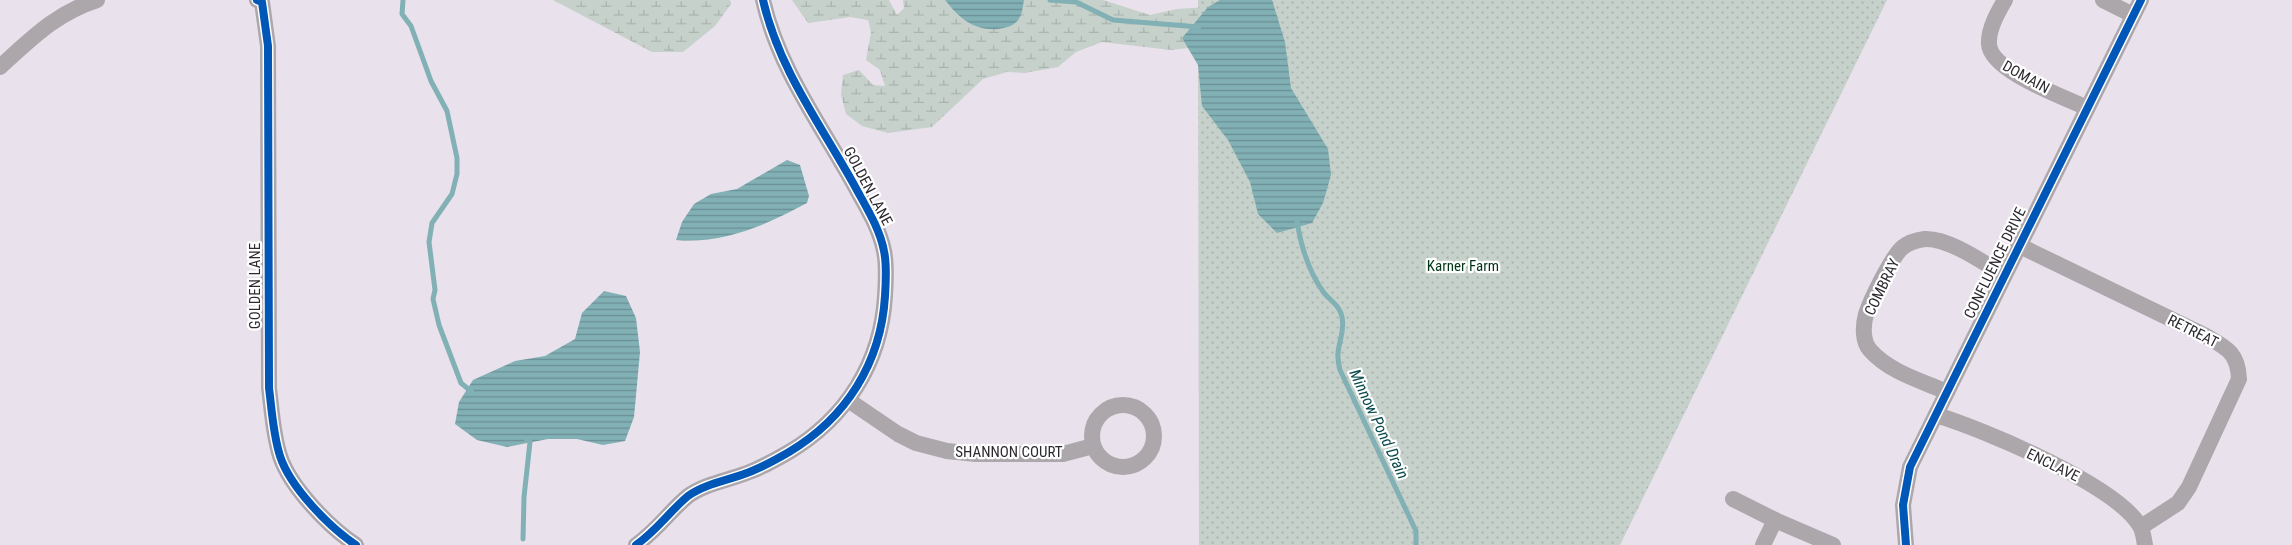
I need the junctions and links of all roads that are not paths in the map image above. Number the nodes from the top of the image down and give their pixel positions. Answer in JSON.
{"nodes":[{"id":1,"x":96,"y":0,"type":"edge"},
{"id":2,"x":257,"y":0,"type":"edge"},
{"id":3,"x":763,"y":0,"type":"edge"},
{"id":4,"x":2005,"y":0,"type":"edge"},
{"id":5,"x":2103,"y":0,"type":"edge"},
{"id":6,"x":2141,"y":0,"type":"edge"},
{"id":7,"x":66,"y":6,"type":"edge"},
{"id":8,"x":2133,"y":15,"type":"junction"},
{"id":9,"x":0,"y":66,"type":"edge"},
{"id":10,"x":2087,"y":108,"type":"junction"},
{"id":11,"x":2018,"y":245,"type":"junction"},
{"id":12,"x":2004,"y":275,"type":"junction"},
{"id":13,"x":1947,"y":392,"type":"junction"},
{"id":14,"x":848,"y":400,"type":"junction"},
{"id":15,"x":1936,"y":415,"type":"junction"},
{"id":16,"x":1093,"y":446,"type":"dead end"},
{"id":17,"x":1733,"y":499,"type":"dead end"},
{"id":18,"x":1775,"y":520,"type":"junction"},
{"id":19,"x":2141,"y":527,"type":"junction"},
{"id":20,"x":356,"y":545,"type":"edge"},
{"id":21,"x":636,"y":545,"type":"edge"},
{"id":22,"x":1763,"y":545,"type":"edge"},
{"id":23,"x":1833,"y":545,"type":"edge"},
{"id":24,"x":1906,"y":545,"type":"edge"},
{"id":25,"x":2145,"y":545,"type":"edge"}],
"edges":[{"from":1,"to":7,"type":"street"},
{"from":2,"to":20,"type":"street","name":"GOLDEN LANE"},
{"from":3,"to":14,"type":"street","name":"GOLDEN LANE"},
{"from":4,"to":10,"type":"street","name":"DOMAIN"},
{"from":5,"to":8,"type":"street"},
{"from":6,"to":8,"type":"street","name":"CONFLUENCE DRIVE"},
{"from":7,"to":9,"type":"street"},
{"from":8,"to":10,"type":"street","name":"CONFLUENCE DRIVE"},
{"from":10,"to":11,"type":"street","name":"CONFLUENCE DRIVE"},
{"from":11,"to":12,"type":"street","name":"CONFLUENCE DRIVE"},
{"from":11,"to":19,"type":"street","name":"RETREAT"},
{"from":12,"to":13,"type":"street","name":"CONFLUENCE DRIVE"},
{"from":12,"to":13,"type":"street","name":"COMBRAY"},
{"from":13,"to":15,"type":"street","name":"CONFLUENCE DRIVE"},
{"from":14,"to":16,"type":"street","name":"SHANNON COURT"},
{"from":14,"to":21,"type":"street","name":"GOLDEN LANE"},
{"from":15,"to":19,"type":"street","name":"ENCLAVE"},
{"from":15,"to":24,"type":"street","name":"CONFLUENCE DRIVE"},
{"from":17,"to":18,"type":"street"},
{"from":18,"to":22,"type":"street"},
{"from":18,"to":23,"type":"street"},
{"from":19,"to":25,"type":"street"}]}
